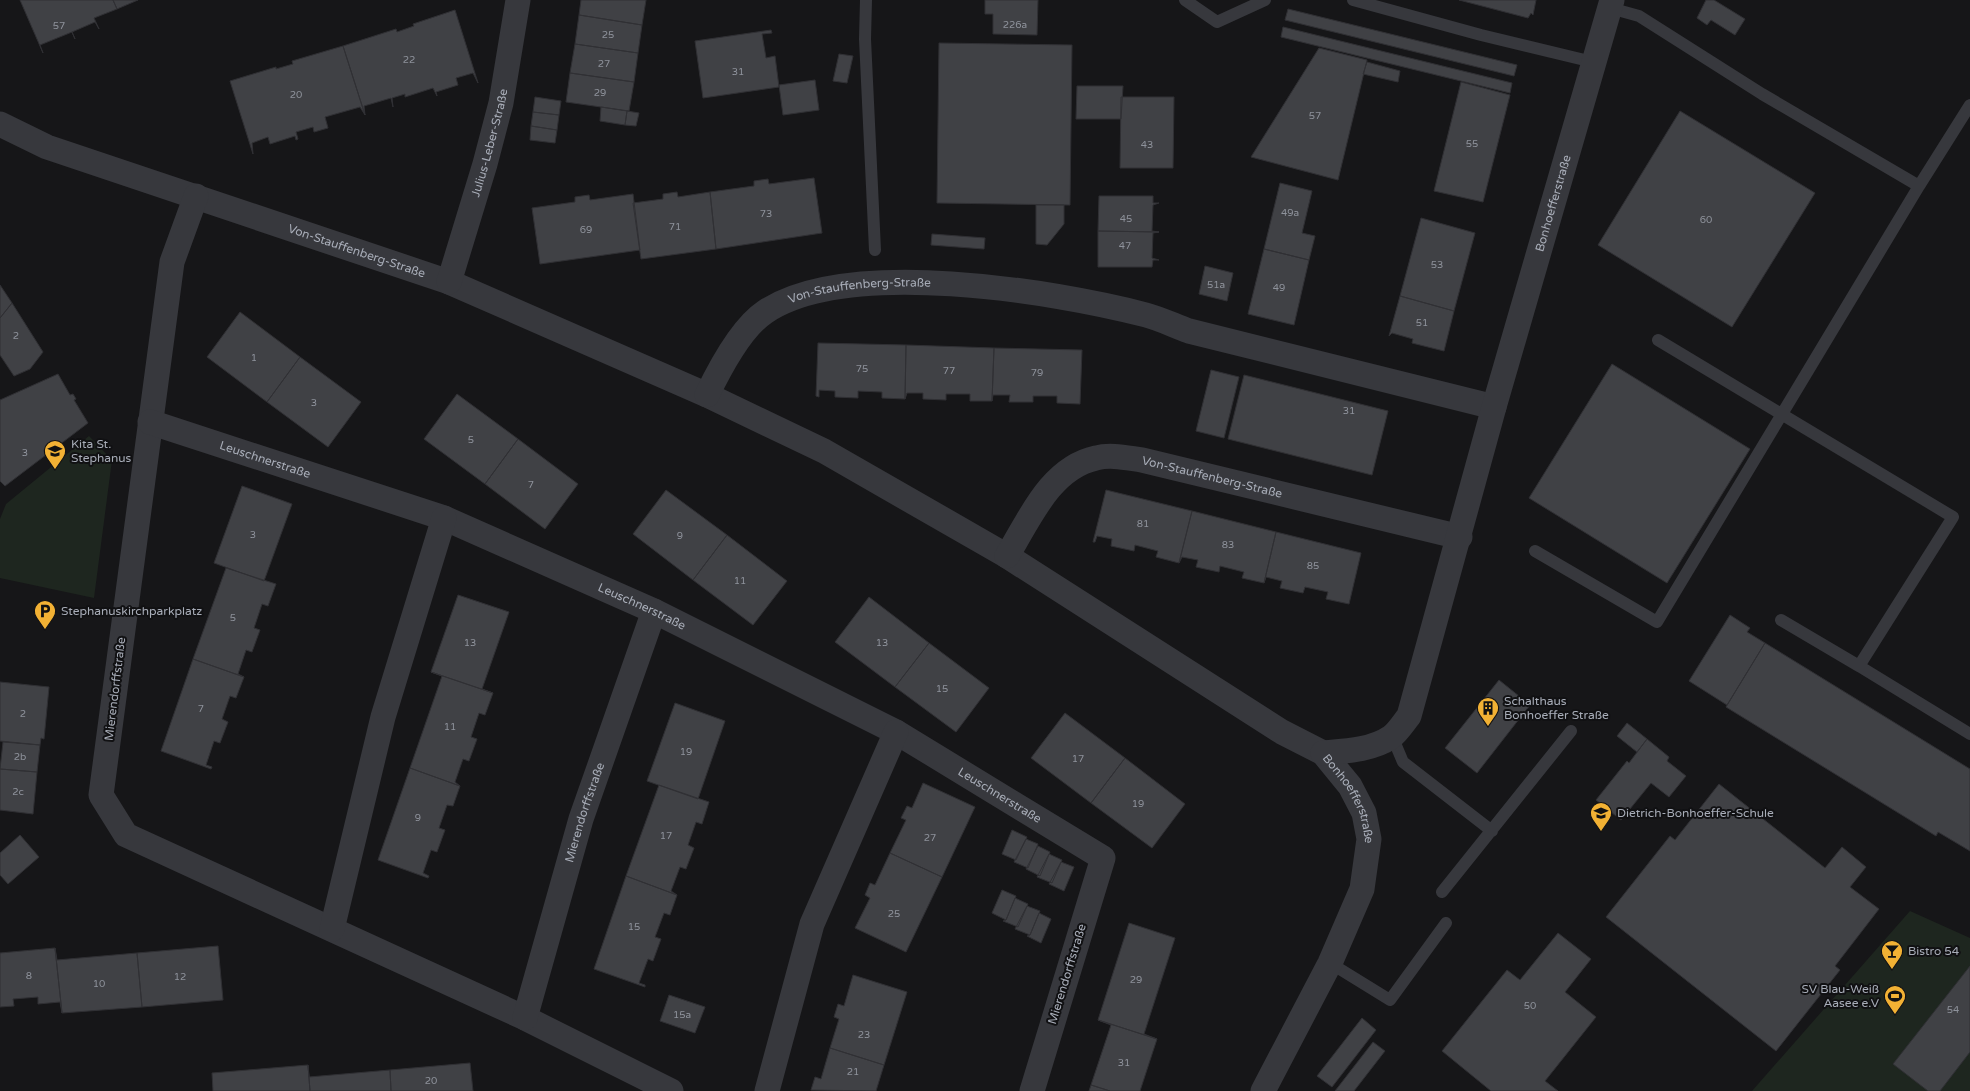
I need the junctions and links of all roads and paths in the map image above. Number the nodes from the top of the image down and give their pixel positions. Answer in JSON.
{"nodes":[{"id":1,"x":518,"y":0,"type":"edge"},
{"id":2,"x":866,"y":0,"type":"edge"},
{"id":3,"x":1185,"y":0,"type":"edge"},
{"id":4,"x":1265,"y":0,"type":"edge"},
{"id":5,"x":1353,"y":0,"type":"edge"},
{"id":6,"x":1611,"y":4,"type":"edge"},
{"id":7,"x":1593,"y":62,"type":"junction"},
{"id":8,"x":1970,"y":105,"type":"edge"},
{"id":9,"x":0,"y":124,"type":"edge"},
{"id":10,"x":1919,"y":186,"type":"junction"},
{"id":11,"x":196,"y":196,"type":"junction"},
{"id":12,"x":875,"y":250,"type":"dead end"},
{"id":13,"x":449,"y":282,"type":"junction"},
{"id":14,"x":1658,"y":340,"type":"dead end"},
{"id":15,"x":707,"y":395,"type":"junction"},
{"id":16,"x":1494,"y":407,"type":"junction"},
{"id":17,"x":1781,"y":413,"type":"junction"},
{"id":18,"x":150,"y":422,"type":"junction"},
{"id":19,"x":444,"y":518,"type":"junction"},
{"id":20,"x":1460,"y":536,"type":"junction"},
{"id":21,"x":1535,"y":551,"type":"dead end"},
{"id":22,"x":1007,"y":556,"type":"junction"},
{"id":23,"x":654,"y":611,"type":"junction"},
{"id":24,"x":1781,"y":620,"type":"dead end"},
{"id":25,"x":1859,"y":666,"type":"junction"},
{"id":26,"x":1571,"y":731,"type":"dead end"},
{"id":27,"x":896,"y":732,"type":"junction"},
{"id":28,"x":1970,"y":734,"type":"edge"},
{"id":29,"x":1392,"y":736,"type":"junction"},
{"id":30,"x":1324,"y":753,"type":"junction"},
{"id":31,"x":1492,"y":831,"type":"junction"},
{"id":32,"x":1103,"y":858,"type":"joint"},
{"id":33,"x":1442,"y":892,"type":"dead end"},
{"id":34,"x":1446,"y":923,"type":"dead end"},
{"id":35,"x":332,"y":929,"type":"junction"},
{"id":36,"x":1330,"y":963,"type":"junction"},
{"id":37,"x":525,"y":1018,"type":"junction"},
{"id":38,"x":671,"y":1091,"type":"edge"},
{"id":39,"x":767,"y":1091,"type":"edge"},
{"id":40,"x":1032,"y":1091,"type":"edge"},
{"id":41,"x":1263,"y":1091,"type":"edge"}],
"edges":[{"from":1,"to":13,"type":"street","name":"Julius-Leber-Straße"},
{"from":2,"to":12,"type":"lane"},
{"from":3,"to":4,"type":"lane"},
{"from":5,"to":7,"type":"lane"},
{"from":6,"to":7,"type":"street","name":"Bonhoefferstraße"},
{"from":6,"to":10,"type":"lane"},
{"from":7,"to":16,"type":"street","name":"Bonhoefferstraße"},
{"from":8,"to":10,"type":"lane"},
{"from":9,"to":11,"type":"street","name":"Von-Stauffenberg-Straße"},
{"from":10,"to":17,"type":"lane"},
{"from":11,"to":13,"type":"street","name":"Von-Stauffenberg-Straße"},
{"from":11,"to":18,"type":"street","name":"Mierendorffstraße"},
{"from":13,"to":15,"type":"street","name":"Von-Stauffenberg-Straße"},
{"from":14,"to":17,"type":"lane"},
{"from":15,"to":16,"type":"street","name":"Von-Stauffenberg-Straße"},
{"from":15,"to":22,"type":"street","name":"Von-Stauffenberg-Straße"},
{"from":16,"to":20,"type":"street","name":"Bonhoefferstraße"},
{"from":17,"to":21,"type":"lane"},
{"from":17,"to":25,"type":"lane"},
{"from":18,"to":19,"type":"street","name":"Leuschnerstraße"},
{"from":18,"to":35,"type":"street","name":"Mierendorffstraße"},
{"from":19,"to":23,"type":"street","name":"Leuschnerstraße"},
{"from":19,"to":35,"type":"street"},
{"from":20,"to":22,"type":"street","name":"Von-Stauffenberg-Straße"},
{"from":20,"to":29,"type":"street","name":"Bonhoefferstraße"},
{"from":22,"to":30,"type":"street","name":"Von-Stauffenberg-Straße"},
{"from":23,"to":27,"type":"street","name":"Leuschnerstraße"},
{"from":23,"to":37,"type":"street","name":"Mierendorffstraße"},
{"from":24,"to":25,"type":"lane"},
{"from":25,"to":28,"type":"lane"},
{"from":26,"to":31,"type":"lane"},
{"from":27,"to":32,"type":"street","name":"Leuschnerstraße"},
{"from":27,"to":39,"type":"street"},
{"from":29,"to":30,"type":"street","name":"Bonhoefferstraße"},
{"from":29,"to":31,"type":"lane"},
{"from":30,"to":36,"type":"street","name":"Bonhoefferstraße"},
{"from":31,"to":33,"type":"lane"},
{"from":32,"to":40,"type":"street","name":"Mierendorffstraße"},
{"from":34,"to":36,"type":"lane"},
{"from":35,"to":37,"type":"street","name":"Mierendorffstraße"},
{"from":36,"to":41,"type":"street","name":"Bonhoefferstraße"},
{"from":37,"to":38,"type":"street","name":"Mierendorffstraße"}]}
